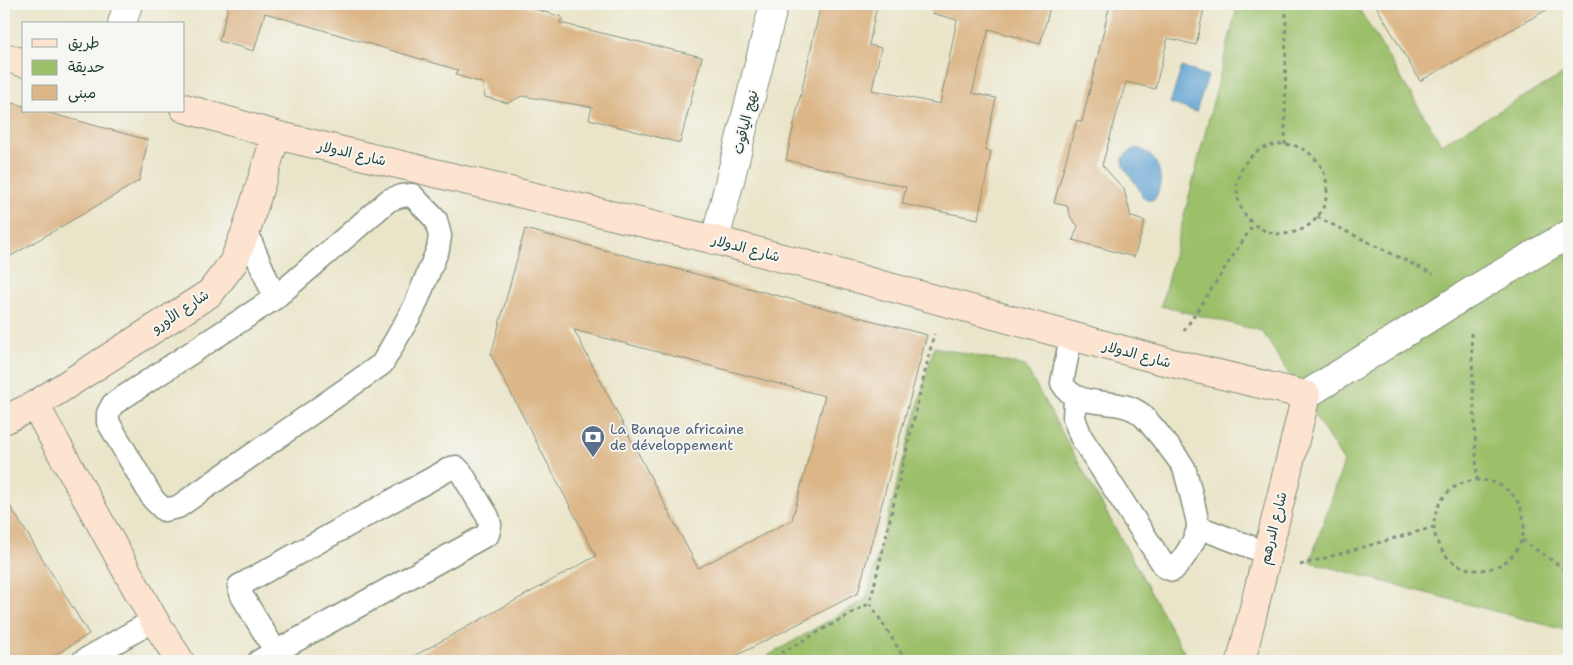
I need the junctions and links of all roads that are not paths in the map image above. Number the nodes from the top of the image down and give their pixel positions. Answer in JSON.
{"nodes":[{"id":1,"x":128,"y":4,"type":"edge"},
{"id":2,"x":774,"y":4,"type":"edge"},
{"id":3,"x":123,"y":22,"type":"edge"},
{"id":4,"x":4,"y":57,"type":"edge"},
{"id":5,"x":22,"y":62,"type":"edge"},
{"id":6,"x":185,"y":108,"type":"edge"},
{"id":7,"x":276,"y":135,"type":"junction"},
{"id":8,"x":246,"y":231,"type":"junction"},
{"id":9,"x":1569,"y":234,"type":"edge"},
{"id":10,"x":715,"y":240,"type":"junction"},
{"id":11,"x":275,"y":298,"type":"junction"},
{"id":12,"x":1072,"y":336,"type":"junction"},
{"id":13,"x":1306,"y":395,"type":"junction"},
{"id":14,"x":1075,"y":398,"type":"junction"},
{"id":15,"x":34,"y":404,"type":"junction"},
{"id":16,"x":4,"y":420,"type":"edge"},
{"id":17,"x":1198,"y":527,"type":"junction"},
{"id":18,"x":1264,"y":564,"type":"junction"},
{"id":19,"x":154,"y":620,"type":"junction"},
{"id":20,"x":268,"y":656,"type":"edge"},
{"id":21,"x":83,"y":661,"type":"edge"},
{"id":22,"x":180,"y":661,"type":"edge"},
{"id":23,"x":1241,"y":661,"type":"edge"}],
"edges":[{"from":1,"to":3,"type":"street"},
{"from":2,"to":10,"type":"street","name":"نهج الياقوت"},
{"from":4,"to":5,"type":"street"},
{"from":6,"to":7,"type":"street","name":"شارع الدولار"},
{"from":7,"to":8,"type":"street","name":"شارع الأورو"},
{"from":7,"to":10,"type":"street","name":"شارع الدولار"},
{"from":8,"to":11,"type":"lane"},
{"from":8,"to":15,"type":"street","name":"شارع الأورو"},
{"from":9,"to":13,"type":"street"},
{"from":10,"to":12,"type":"street","name":"شارع الدولار"},
{"from":11,"to":11,"type":"lane"},
{"from":12,"to":13,"type":"street","name":"شارع الدولار"},
{"from":12,"to":14,"type":"lane"},
{"from":13,"to":18,"type":"street","name":"شارع الدرهم"},
{"from":14,"to":17,"type":"lane"},
{"from":14,"to":17,"type":"lane"},
{"from":15,"to":16,"type":"street","name":"شارع الأورو"},
{"from":15,"to":19,"type":"street"},
{"from":17,"to":18,"type":"lane"},
{"from":18,"to":23,"type":"street","name":"شارع الدرهم"},
{"from":19,"to":21,"type":"lane"},
{"from":19,"to":22,"type":"street"},
{"from":20,"to":20,"type":"lane"}]}
